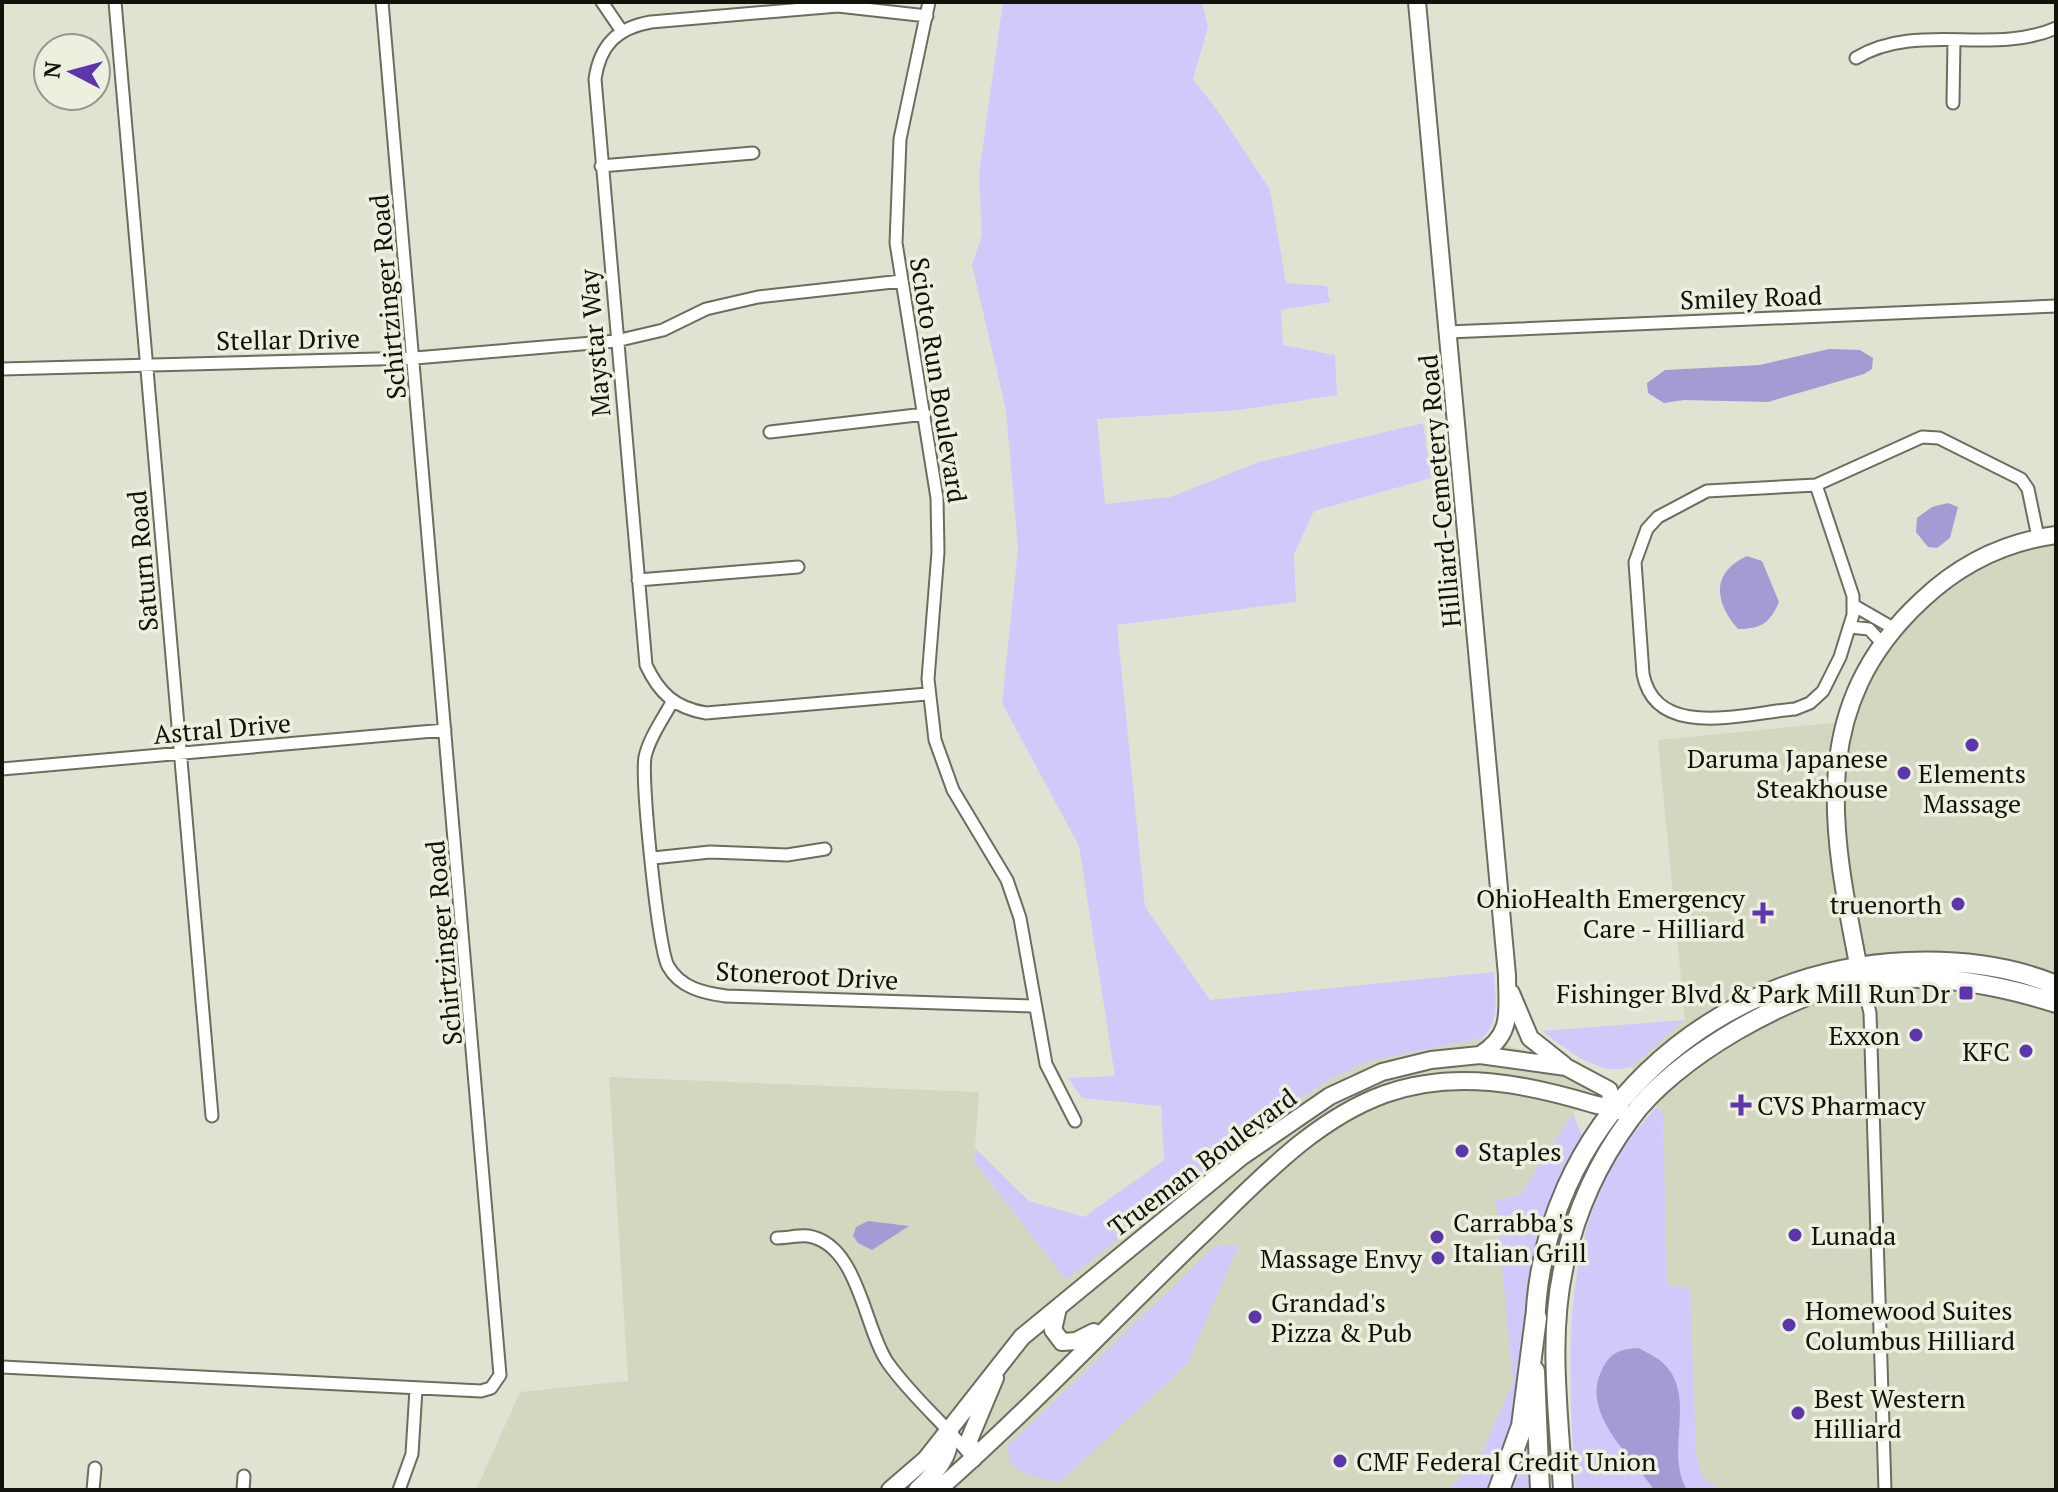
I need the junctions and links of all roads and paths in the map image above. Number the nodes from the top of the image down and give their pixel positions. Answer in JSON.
{"nodes":[{"id":1,"x":115,"y":2,"type":"edge"},
{"id":2,"x":382,"y":2,"type":"edge"},
{"id":3,"x":602,"y":2,"type":"edge"},
{"id":4,"x":929,"y":2,"type":"edge"},
{"id":5,"x":1417,"y":2,"type":"edge"},
{"id":6,"x":927,"y":16,"type":"junction"},
{"id":7,"x":2056,"y":28,"type":"edge"},
{"id":8,"x":621,"y":30,"type":"junction"},
{"id":9,"x":1954,"y":40,"type":"junction"},
{"id":10,"x":1856,"y":58,"type":"dead end"},
{"id":11,"x":1953,"y":103,"type":"dead end"},
{"id":12,"x":753,"y":153,"type":"dead end"},
{"id":13,"x":601,"y":166,"type":"junction"},
{"id":14,"x":902,"y":281,"type":"junction"},
{"id":15,"x":2056,"y":306,"type":"edge"},
{"id":16,"x":1448,"y":332,"type":"junction"},
{"id":17,"x":616,"y":341,"type":"junction"},
{"id":18,"x":415,"y":358,"type":"junction"},
{"id":19,"x":147,"y":364,"type":"junction"},
{"id":20,"x":2,"y":369,"type":"edge"},
{"id":21,"x":925,"y":414,"type":"junction"},
{"id":22,"x":770,"y":432,"type":"dead end"},
{"id":23,"x":1816,"y":485,"type":"junction"},
{"id":24,"x":2056,"y":535,"type":"edge"},
{"id":25,"x":2038,"y":537,"type":"junction"},
{"id":26,"x":798,"y":567,"type":"dead end"},
{"id":27,"x":638,"y":580,"type":"junction"},
{"id":28,"x":1853,"y":605,"type":"junction"},
{"id":29,"x":1850,"y":627,"type":"junction"},
{"id":30,"x":1893,"y":628,"type":"junction"},
{"id":31,"x":1882,"y":643,"type":"junction"},
{"id":32,"x":927,"y":694,"type":"junction"},
{"id":33,"x":672,"y":702,"type":"junction"},
{"id":34,"x":445,"y":730,"type":"junction"},
{"id":35,"x":180,"y":754,"type":"junction"},
{"id":36,"x":2,"y":769,"type":"edge"},
{"id":37,"x":825,"y":849,"type":"dead end"},
{"id":38,"x":653,"y":858,"type":"junction"},
{"id":39,"x":1860,"y":973,"type":"junction"},
{"id":40,"x":1507,"y":975,"type":"junction"},
{"id":41,"x":2056,"y":985,"type":"edge"},
{"id":42,"x":2056,"y":1003,"type":"edge"},
{"id":43,"x":1033,"y":1006,"type":"junction"},
{"id":44,"x":1480,"y":1055,"type":"junction"},
{"id":45,"x":1566,"y":1067,"type":"junction"},
{"id":46,"x":1622,"y":1112,"type":"junction"},
{"id":47,"x":212,"y":1116,"type":"dead end"},
{"id":48,"x":1297,"y":1117,"type":"junction"},
{"id":49,"x":1075,"y":1121,"type":"dead end"},
{"id":50,"x":1295,"y":1148,"type":"junction"},
{"id":51,"x":777,"y":1238,"type":"dead end"},
{"id":52,"x":1058,"y":1307,"type":"junction"},
{"id":53,"x":1118,"y":1315,"type":"junction"},
{"id":54,"x":1536,"y":1318,"type":"junction"},
{"id":55,"x":1001,"y":1361,"type":"junction"},
{"id":56,"x":2,"y":1367,"type":"edge"},
{"id":57,"x":416,"y":1389,"type":"junction"},
{"id":58,"x":950,"y":1431,"type":"junction"},
{"id":59,"x":973,"y":1459,"type":"junction"},
{"id":60,"x":95,"y":1468,"type":"dead end"},
{"id":61,"x":244,"y":1476,"type":"dead end"},
{"id":62,"x":93,"y":1490,"type":"edge"},
{"id":63,"x":243,"y":1490,"type":"edge"},
{"id":64,"x":399,"y":1490,"type":"edge"},
{"id":65,"x":890,"y":1490,"type":"edge"},
{"id":66,"x":917,"y":1490,"type":"edge"},
{"id":67,"x":938,"y":1490,"type":"edge"},
{"id":68,"x":1499,"y":1490,"type":"edge"},
{"id":69,"x":1540,"y":1490,"type":"edge"},
{"id":70,"x":1563,"y":1490,"type":"edge"},
{"id":71,"x":1885,"y":1490,"type":"edge"}],
"edges":[{"from":1,"to":19,"type":"street","name":"Saturn Road"},
{"from":2,"to":18,"type":"street","name":"Schirtzinger Road"},
{"from":3,"to":8,"type":"street"},
{"from":4,"to":6,"type":"street","name":"Scioto Run Boulevard"},
{"from":5,"to":16,"type":"main road","name":"Hilliard-Cemetery Road"},
{"from":6,"to":8,"type":"street"},
{"from":6,"to":14,"type":"street","name":"Scioto Run Boulevard"},
{"from":7,"to":9,"type":"street"},
{"from":8,"to":13,"type":"street","name":"Maystar Way"},
{"from":9,"to":10,"type":"street"},
{"from":9,"to":11,"type":"street"},
{"from":12,"to":13,"type":"street"},
{"from":13,"to":17,"type":"street","name":"Maystar Way"},
{"from":14,"to":17,"type":"street","name":"Stellar Drive"},
{"from":14,"to":21,"type":"street","name":"Scioto Run Boulevard"},
{"from":15,"to":16,"type":"street","name":"Smiley Road"},
{"from":16,"to":40,"type":"main road","name":"Hilliard-Cemetery Road"},
{"from":17,"to":18,"type":"street","name":"Stellar Drive"},
{"from":17,"to":27,"type":"street","name":"Maystar Way"},
{"from":18,"to":19,"type":"street","name":"Stellar Drive"},
{"from":18,"to":34,"type":"street","name":"Schirtzinger Road"},
{"from":19,"to":20,"type":"street","name":"Stellar Drive"},
{"from":19,"to":35,"type":"street","name":"Saturn Road"},
{"from":21,"to":22,"type":"street"},
{"from":21,"to":32,"type":"street","name":"Scioto Run Boulevard"},
{"from":23,"to":25,"type":"street"},
{"from":23,"to":28,"type":"street"},
{"from":23,"to":29,"type":"street"},
{"from":24,"to":25,"type":"main road"},
{"from":25,"to":30,"type":"main road"},
{"from":26,"to":27,"type":"street"},
{"from":27,"to":33,"type":"street","name":"Maystar Way"},
{"from":28,"to":29,"type":"street"},
{"from":28,"to":30,"type":"street"},
{"from":29,"to":31,"type":"street"},
{"from":30,"to":31,"type":"main road"},
{"from":31,"to":39,"type":"main road"},
{"from":32,"to":33,"type":"street"},
{"from":32,"to":43,"type":"street","name":"Scioto Run Boulevard"},
{"from":33,"to":38,"type":"street","name":"Stoneroot Drive"},
{"from":34,"to":35,"type":"street","name":"Astral Drive"},
{"from":34,"to":57,"type":"street","name":"Schirtzinger Road"},
{"from":35,"to":36,"type":"street","name":"Astral Drive"},
{"from":35,"to":47,"type":"street","name":"Saturn Road"},
{"from":37,"to":38,"type":"street"},
{"from":38,"to":43,"type":"street","name":"Stoneroot Drive"},
{"from":39,"to":41,"type":"main road"},
{"from":39,"to":42,"type":"main road"},
{"from":39,"to":46,"type":"main road"},
{"from":39,"to":71,"type":"street"},
{"from":40,"to":44,"type":"main road","name":"Hilliard-Cemetery Road"},
{"from":40,"to":45,"type":"main road","name":"Hilliard-Cemetery Road"},
{"from":43,"to":49,"type":"street","name":"Scioto Run Boulevard"},
{"from":44,"to":45,"type":"main road","name":"Trueman Boulevard"},
{"from":44,"to":48,"type":"main road","name":"Trueman Boulevard"},
{"from":45,"to":46,"type":"main road","name":"Trueman Boulevard"},
{"from":46,"to":50,"type":"main road","name":"Trueman Boulevard"},
{"from":46,"to":54,"type":"main road"},
{"from":46,"to":70,"type":"main road"},
{"from":48,"to":50,"type":"main road"},
{"from":48,"to":52,"type":"main road","name":"Trueman Boulevard"},
{"from":50,"to":53,"type":"main road","name":"Trueman Boulevard"},
{"from":51,"to":58,"type":"street"},
{"from":52,"to":53,"type":"main road"},
{"from":52,"to":55,"type":"main road","name":"Trueman Boulevard"},
{"from":53,"to":59,"type":"main road","name":"Trueman Boulevard"},
{"from":54,"to":68,"type":"highway"},
{"from":54,"to":69,"type":"main road"},
{"from":55,"to":58,"type":"main road","name":"Trueman Boulevard"},
{"from":55,"to":59,"type":"main road"},
{"from":56,"to":57,"type":"street","name":"Schirtzinger Road"},
{"from":57,"to":64,"type":"street"},
{"from":58,"to":59,"type":"street"},
{"from":58,"to":65,"type":"main road","name":"Trueman Boulevard"},
{"from":58,"to":66,"type":"main road"},
{"from":59,"to":67,"type":"main road","name":"Trueman Boulevard"},
{"from":60,"to":62,"type":"street"},
{"from":61,"to":63,"type":"street"}]}
